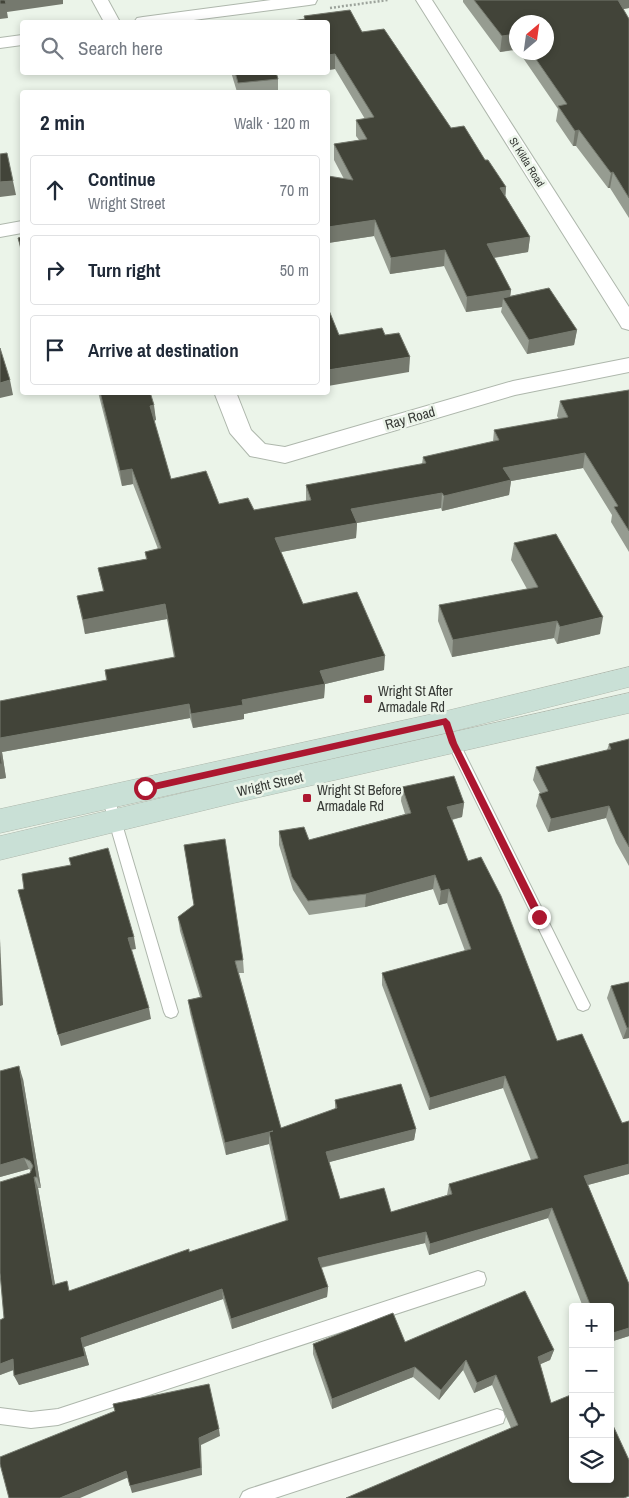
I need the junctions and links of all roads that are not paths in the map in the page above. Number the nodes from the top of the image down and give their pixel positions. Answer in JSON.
{"nodes":[{"id":1,"x":100,"y":0,"type":"edge"},
{"id":2,"x":309,"y":0,"type":"edge"},
{"id":3,"x":424,"y":0,"type":"edge"},
{"id":4,"x":111,"y":20,"type":"edge"},
{"id":5,"x":158,"y":20,"type":"edge"},
{"id":6,"x":20,"y":40,"type":"edge"},
{"id":7,"x":0,"y":43,"type":"edge"},
{"id":8,"x":20,"y":227,"type":"edge"},
{"id":9,"x":0,"y":231,"type":"edge"},
{"id":10,"x":629,"y":324,"type":"edge"},
{"id":11,"x":629,"y":364,"type":"edge"},
{"id":12,"x":226,"y":395,"type":"edge"},
{"id":13,"x":629,"y":677,"type":"edge"},
{"id":14,"x":629,"y":703,"type":"edge"},
{"id":15,"x":449,"y":732,"type":"junction"},
{"id":16,"x":111,"y":809,"type":"junction"},
{"id":17,"x":0,"y":821,"type":"edge"},
{"id":18,"x":0,"y":848,"type":"edge"},
{"id":19,"x":583,"y":1005,"type":"dead end"},
{"id":20,"x":171,"y":1012,"type":"dead end"},
{"id":21,"x":478,"y":1279,"type":"dead end"},
{"id":22,"x":0,"y":1416,"type":"edge"},
{"id":23,"x":497,"y":1417,"type":"dead end"},
{"id":24,"x":249,"y":1498,"type":"edge"}],
"edges":[{"from":1,"to":4,"type":"street"},
{"from":2,"to":5,"type":"street"},
{"from":3,"to":10,"type":"street","name":"St Kilda Road"},
{"from":6,"to":7,"type":"street"},
{"from":8,"to":9,"type":"street"},
{"from":11,"to":12,"type":"street","name":"Ray Road"},
{"from":13,"to":15,"type":"street","name":"Wright Street"},
{"from":14,"to":15,"type":"street","name":"Wright Street"},
{"from":15,"to":16,"type":"street","name":"Wright Street"},
{"from":15,"to":19,"type":"lane"},
{"from":16,"to":17,"type":"street","name":"Wright Street"},
{"from":16,"to":18,"type":"street","name":"Wright Street"},
{"from":16,"to":20,"type":"lane"},
{"from":21,"to":22,"type":"lane"},
{"from":23,"to":24,"type":"lane"}]}
